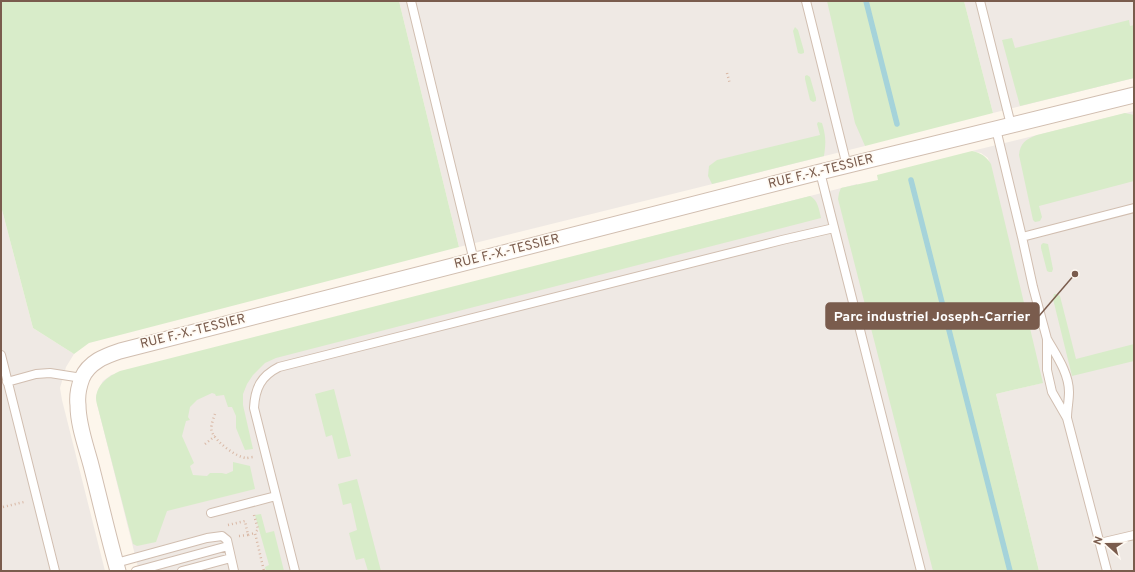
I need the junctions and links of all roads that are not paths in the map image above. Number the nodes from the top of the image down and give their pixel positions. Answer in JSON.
{"nodes":[{"id":1,"x":411,"y":1,"type":"edge"},
{"id":2,"x":806,"y":1,"type":"edge"},
{"id":3,"x":980,"y":1,"type":"edge"},
{"id":4,"x":1134,"y":95,"type":"edge"},
{"id":5,"x":1011,"y":125,"type":"junction"},
{"id":6,"x":996,"y":128,"type":"junction"},
{"id":7,"x":847,"y":166,"type":"junction"},
{"id":8,"x":820,"y":172,"type":"junction"},
{"id":9,"x":1134,"y":208,"type":"edge"},
{"id":10,"x":834,"y":228,"type":"junction"},
{"id":11,"x":1022,"y":237,"type":"junction"},
{"id":12,"x":474,"y":261,"type":"junction"},
{"id":13,"x":1047,"y":339,"type":"junction"},
{"id":14,"x":1,"y":355,"type":"edge"},
{"id":15,"x":82,"y":378,"type":"junction"},
{"id":16,"x":8,"y":382,"type":"junction"},
{"id":17,"x":1067,"y":418,"type":"junction"},
{"id":18,"x":276,"y":496,"type":"junction"},
{"id":19,"x":211,"y":513,"type":"dead end"},
{"id":20,"x":1134,"y":535,"type":"edge"},
{"id":21,"x":1100,"y":543,"type":"junction"},
{"id":22,"x":228,"y":546,"type":"junction"},
{"id":23,"x":231,"y":558,"type":"junction"},
{"id":24,"x":117,"y":567,"type":"edge"},
{"id":25,"x":55,"y":571,"type":"edge"},
{"id":26,"x":136,"y":571,"type":"edge"},
{"id":27,"x":182,"y":571,"type":"edge"},
{"id":28,"x":234,"y":571,"type":"edge"},
{"id":29,"x":295,"y":571,"type":"edge"},
{"id":30,"x":920,"y":571,"type":"edge"},
{"id":31,"x":1107,"y":571,"type":"edge"}],
"edges":[{"from":1,"to":12,"type":"lane"},
{"from":2,"to":7,"type":"lane"},
{"from":3,"to":5,"type":"lane"},
{"from":4,"to":5,"type":"street","name":"RUE F.-X.-TESSIER"},
{"from":5,"to":6,"type":"street","name":"RUE F.-X.-TESSIER"},
{"from":6,"to":7,"type":"street","name":"RUE F.-X.-TESSIER"},
{"from":6,"to":11,"type":"lane"},
{"from":7,"to":8,"type":"street","name":"RUE F.-X.-TESSIER"},
{"from":8,"to":10,"type":"lane"},
{"from":8,"to":12,"type":"street","name":"RUE F.-X.-TESSIER"},
{"from":9,"to":11,"type":"lane"},
{"from":10,"to":18,"type":"lane"},
{"from":10,"to":30,"type":"lane"},
{"from":11,"to":13,"type":"lane"},
{"from":12,"to":15,"type":"street","name":"RUE F.-X.-TESSIER"},
{"from":13,"to":17,"type":"lane"},
{"from":13,"to":17,"type":"lane"},
{"from":14,"to":16,"type":"lane"},
{"from":15,"to":16,"type":"lane"},
{"from":15,"to":24,"type":"street","name":"RUE F.-X.-TESSIER"},
{"from":16,"to":25,"type":"lane"},
{"from":17,"to":21,"type":"lane"},
{"from":18,"to":19,"type":"lane"},
{"from":18,"to":29,"type":"lane"},
{"from":20,"to":21,"type":"lane"},
{"from":21,"to":31,"type":"lane"},
{"from":22,"to":23,"type":"lane"},
{"from":22,"to":24,"type":"lane"},
{"from":22,"to":26,"type":"lane"},
{"from":23,"to":27,"type":"lane"},
{"from":23,"to":28,"type":"lane"}]}
